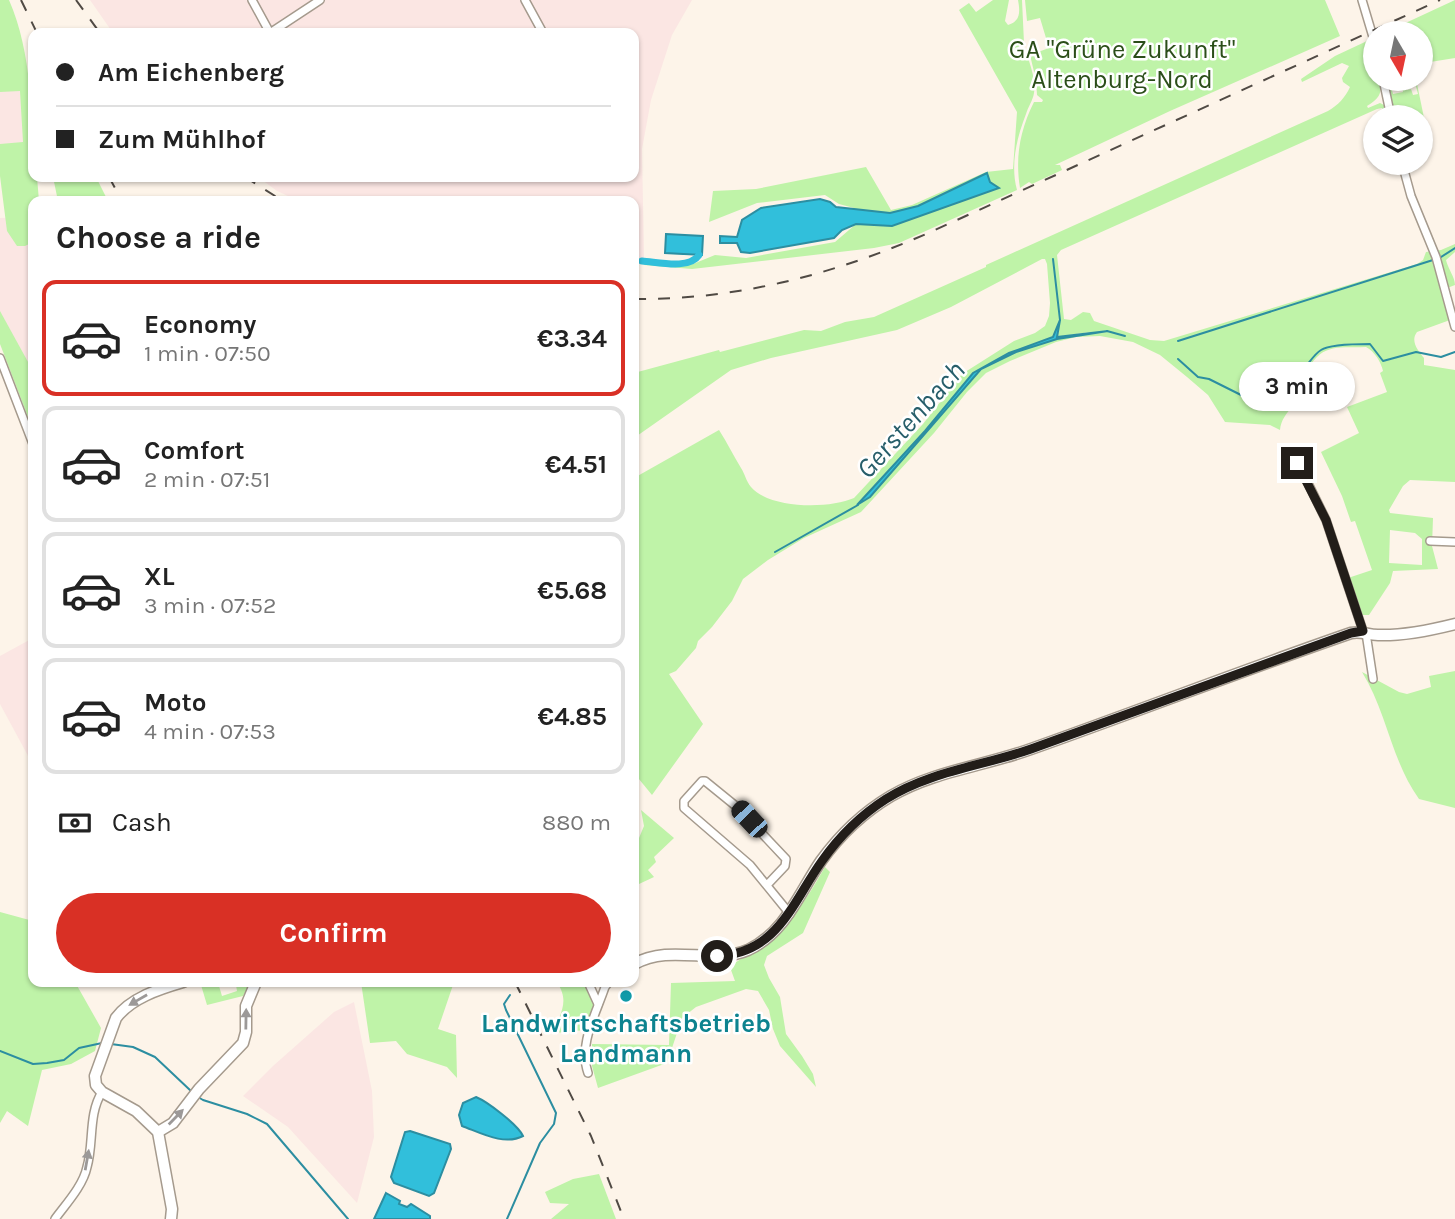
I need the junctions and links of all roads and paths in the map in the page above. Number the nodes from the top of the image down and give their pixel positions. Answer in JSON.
{"nodes":[{"id":1,"x":252,"y":0,"type":"edge"},
{"id":2,"x":320,"y":0,"type":"edge"},
{"id":3,"x":525,"y":0,"type":"edge"},
{"id":4,"x":1362,"y":0,"type":"edge"},
{"id":5,"x":1368,"y":21,"type":"edge"},
{"id":6,"x":267,"y":28,"type":"edge"},
{"id":7,"x":278,"y":28,"type":"edge"},
{"id":8,"x":540,"y":28,"type":"edge"},
{"id":9,"x":1405,"y":175,"type":"edge"},
{"id":10,"x":1455,"y":327,"type":"edge"},
{"id":11,"x":0,"y":358,"type":"edge"},
{"id":12,"x":28,"y":431,"type":"edge"},
{"id":13,"x":1297,"y":463,"type":"dead end"},
{"id":14,"x":1430,"y":541,"type":"dead end"},
{"id":15,"x":1455,"y":542,"type":"edge"},
{"id":16,"x":1455,"y":624,"type":"edge"},
{"id":17,"x":1365,"y":632,"type":"junction"},
{"id":18,"x":1373,"y":679,"type":"dead end"},
{"id":19,"x":767,"y":885,"type":"junction"},
{"id":20,"x":790,"y":914,"type":"junction"},
{"id":21,"x":639,"y":961,"type":"edge"},
{"id":22,"x":168,"y":987,"type":"edge"},
{"id":23,"x":254,"y":987,"type":"edge"},
{"id":24,"x":590,"y":987,"type":"edge"},
{"id":25,"x":607,"y":987,"type":"edge"},
{"id":26,"x":598,"y":1005,"type":"junction"},
{"id":27,"x":588,"y":1073,"type":"dead end"},
{"id":28,"x":102,"y":1092,"type":"junction"},
{"id":29,"x":158,"y":1132,"type":"junction"},
{"id":30,"x":55,"y":1219,"type":"edge"},
{"id":31,"x":172,"y":1219,"type":"edge"}],
"edges":[{"from":1,"to":6,"type":"street"},
{"from":2,"to":7,"type":"street"},
{"from":3,"to":8,"type":"street"},
{"from":4,"to":5,"type":"street"},
{"from":9,"to":10,"type":"street"},
{"from":11,"to":12,"type":"street"},
{"from":13,"to":17,"type":"street"},
{"from":14,"to":15,"type":"street"},
{"from":16,"to":17,"type":"street"},
{"from":17,"to":18,"type":"street"},
{"from":17,"to":20,"type":"street"},
{"from":19,"to":19,"type":"street"},
{"from":19,"to":20,"type":"street"},
{"from":20,"to":21,"type":"street"},
{"from":22,"to":28,"type":"street","one_way":true},
{"from":29,"to":23,"type":"street","one_way":true},
{"from":24,"to":26,"type":"street"},
{"from":25,"to":26,"type":"street"},
{"from":26,"to":27,"type":"street"},
{"from":28,"to":29,"type":"street"},
{"from":30,"to":28,"type":"street","one_way":true},
{"from":29,"to":31,"type":"street"}]}
